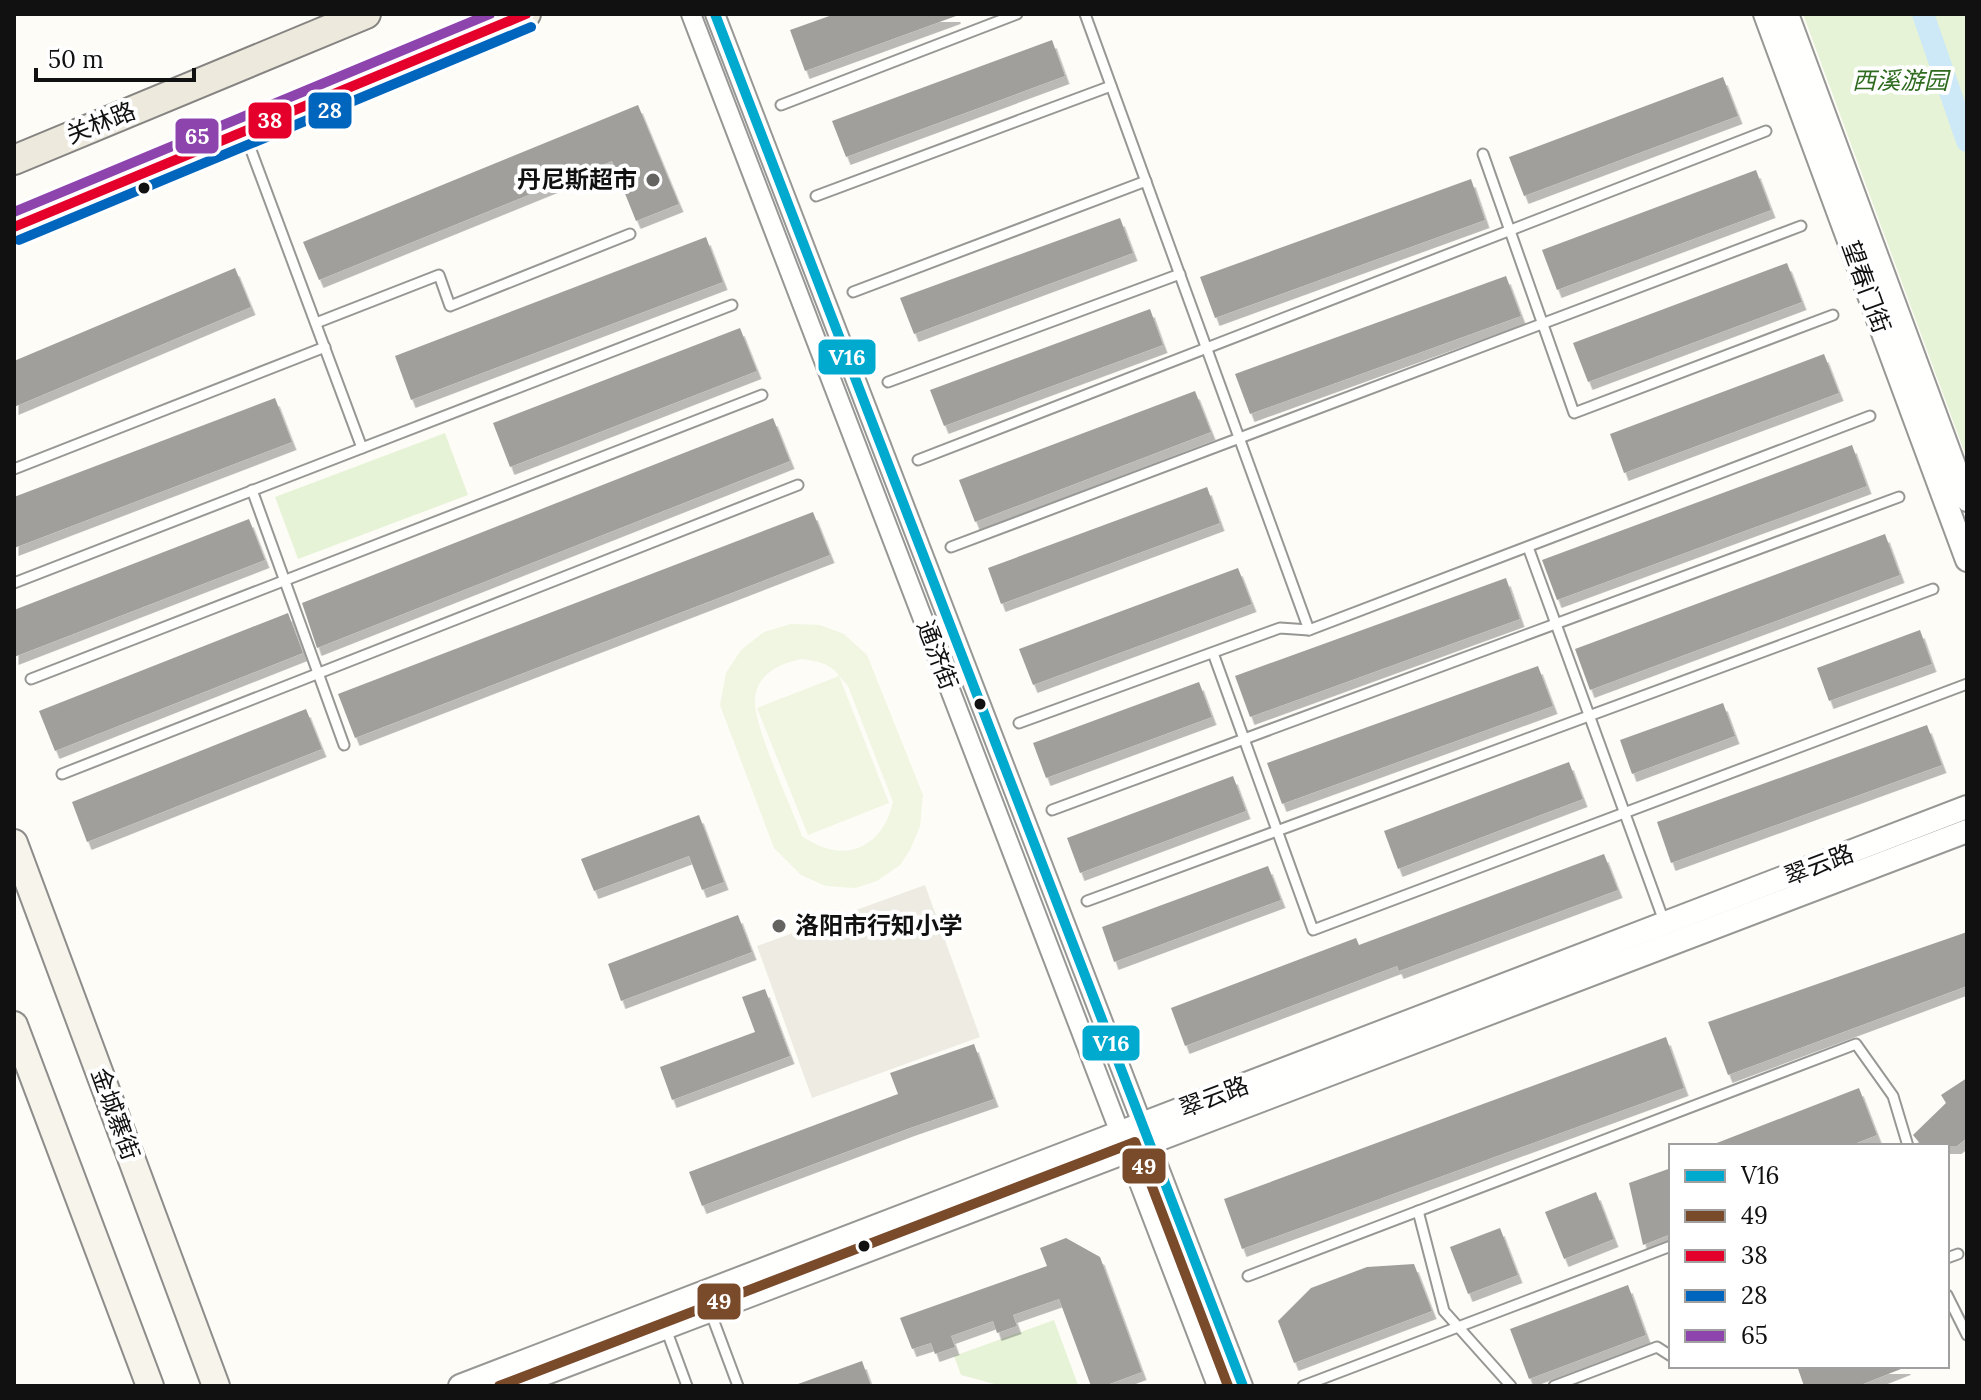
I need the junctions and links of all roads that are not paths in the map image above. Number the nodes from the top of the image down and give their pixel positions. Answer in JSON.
{"nodes":[{"id":1,"x":366,"y":14,"type":"edge"},
{"id":2,"x":526,"y":14,"type":"edge"},
{"id":3,"x":691,"y":14,"type":"edge"},
{"id":4,"x":715,"y":14,"type":"edge"},
{"id":5,"x":1017,"y":14,"type":"edge"},
{"id":6,"x":1085,"y":14,"type":"edge"},
{"id":7,"x":1765,"y":14,"type":"edge"},
{"id":8,"x":1787,"y":14,"type":"edge"},
{"id":9,"x":1111,"y":86,"type":"junction"},
{"id":10,"x":781,"y":105,"type":"dead end"},
{"id":11,"x":244,"y":131,"type":"junction"},
{"id":12,"x":1766,"y":131,"type":"dead end"},
{"id":13,"x":1483,"y":154,"type":"dead end"},
{"id":14,"x":14,"y":160,"type":"edge"},
{"id":15,"x":1146,"y":181,"type":"junction"},
{"id":16,"x":816,"y":196,"type":"dead end"},
{"id":17,"x":1801,"y":226,"type":"dead end"},
{"id":18,"x":14,"y":227,"type":"edge"},
{"id":19,"x":1510,"y":231,"type":"junction"},
{"id":20,"x":630,"y":234,"type":"dead end"},
{"id":21,"x":1180,"y":274,"type":"junction"},
{"id":22,"x":853,"y":292,"type":"dead end"},
{"id":23,"x":732,"y":305,"type":"dead end"},
{"id":24,"x":1833,"y":315,"type":"dead end"},
{"id":25,"x":316,"y":323,"type":"junction"},
{"id":26,"x":1542,"y":323,"type":"junction"},
{"id":27,"x":325,"y":347,"type":"junction"},
{"id":28,"x":1207,"y":348,"type":"junction"},
{"id":29,"x":888,"y":382,"type":"dead end"},
{"id":30,"x":762,"y":395,"type":"dead end"},
{"id":31,"x":1870,"y":416,"type":"dead end"},
{"id":32,"x":1239,"y":437,"type":"junction"},
{"id":33,"x":362,"y":448,"type":"junction"},
{"id":34,"x":918,"y":460,"type":"dead end"},
{"id":35,"x":14,"y":469,"type":"edge"},
{"id":36,"x":798,"y":485,"type":"dead end"},
{"id":37,"x":252,"y":490,"type":"junction"},
{"id":38,"x":1899,"y":497,"type":"dead end"},
{"id":39,"x":1967,"y":500,"type":"edge"},
{"id":40,"x":951,"y":547,"type":"dead end"},
{"id":41,"x":1528,"y":547,"type":"junction"},
{"id":42,"x":1967,"y":560,"type":"edge"},
{"id":43,"x":284,"y":581,"type":"junction"},
{"id":44,"x":14,"y":583,"type":"edge"},
{"id":45,"x":1933,"y":589,"type":"dead end"},
{"id":46,"x":1556,"y":624,"type":"junction"},
{"id":47,"x":1309,"y":630,"type":"junction"},
{"id":48,"x":1213,"y":653,"type":"junction"},
{"id":49,"x":318,"y":673,"type":"junction"},
{"id":50,"x":31,"y":679,"type":"dead end"},
{"id":51,"x":1967,"y":684,"type":"edge"},
{"id":52,"x":1589,"y":716,"type":"junction"},
{"id":53,"x":1019,"y":723,"type":"dead end"},
{"id":54,"x":1244,"y":739,"type":"junction"},
{"id":55,"x":344,"y":745,"type":"dead end"},
{"id":56,"x":62,"y":774,"type":"dead end"},
{"id":57,"x":1967,"y":807,"type":"edge"},
{"id":58,"x":1052,"y":810,"type":"dead end"},
{"id":59,"x":1624,"y":813,"type":"junction"},
{"id":60,"x":1277,"y":831,"type":"junction"},
{"id":61,"x":1967,"y":831,"type":"edge"},
{"id":62,"x":14,"y":843,"type":"edge"},
{"id":63,"x":1087,"y":901,"type":"dead end"},
{"id":64,"x":1669,"y":933,"type":"junction"},
{"id":65,"x":14,"y":1025,"type":"edge"},
{"id":66,"x":1147,"y":1134,"type":"junction"},
{"id":67,"x":1124,"y":1143,"type":"junction"},
{"id":68,"x":1907,"y":1144,"type":"edge"},
{"id":69,"x":1418,"y":1211,"type":"junction"},
{"id":70,"x":1669,"y":1247,"type":"edge"},
{"id":71,"x":1958,"y":1254,"type":"dead end"},
{"id":72,"x":1949,"y":1257,"type":"edge"},
{"id":73,"x":1248,"y":1276,"type":"dead end"},
{"id":74,"x":1949,"y":1299,"type":"edge"},
{"id":75,"x":710,"y":1311,"type":"junction"},
{"id":76,"x":665,"y":1327,"type":"junction"},
{"id":77,"x":1458,"y":1327,"type":"junction"},
{"id":78,"x":1967,"y":1335,"type":"edge"},
{"id":79,"x":1669,"y":1355,"type":"edge"},
{"id":80,"x":150,"y":1386,"type":"edge"},
{"id":81,"x":216,"y":1386,"type":"edge"},
{"id":82,"x":460,"y":1386,"type":"edge"},
{"id":83,"x":512,"y":1386,"type":"edge"},
{"id":84,"x":687,"y":1386,"type":"edge"},
{"id":85,"x":738,"y":1386,"type":"edge"},
{"id":86,"x":1217,"y":1386,"type":"edge"},
{"id":87,"x":1243,"y":1386,"type":"edge"},
{"id":88,"x":1303,"y":1386,"type":"edge"},
{"id":89,"x":1511,"y":1386,"type":"edge"},
{"id":90,"x":1554,"y":1386,"type":"edge"}],
"edges":[{"from":1,"to":14,"type":"main road","name":"关林路"},
{"from":2,"to":11,"type":"main road"},
{"from":3,"to":67,"type":"street","name":"通济街"},
{"from":4,"to":66,"type":"street","name":"通济街"},
{"from":5,"to":10,"type":"lane"},
{"from":6,"to":9,"type":"lane"},
{"from":7,"to":42,"type":"street","name":"望春门街"},
{"from":8,"to":39,"type":"street","name":"望春门街"},
{"from":9,"to":15,"type":"lane"},
{"from":9,"to":16,"type":"lane"},
{"from":11,"to":18,"type":"main road"},
{"from":11,"to":25,"type":"lane"},
{"from":12,"to":19,"type":"lane"},
{"from":13,"to":19,"type":"lane"},
{"from":15,"to":21,"type":"lane"},
{"from":15,"to":22,"type":"lane"},
{"from":17,"to":26,"type":"lane"},
{"from":19,"to":26,"type":"lane"},
{"from":19,"to":28,"type":"lane"},
{"from":20,"to":25,"type":"lane"},
{"from":21,"to":28,"type":"lane"},
{"from":21,"to":29,"type":"lane"},
{"from":23,"to":33,"type":"lane"},
{"from":24,"to":26,"type":"lane"},
{"from":25,"to":27,"type":"lane"},
{"from":26,"to":32,"type":"lane"},
{"from":27,"to":33,"type":"lane"},
{"from":27,"to":35,"type":"lane"},
{"from":28,"to":32,"type":"lane"},
{"from":28,"to":34,"type":"lane"},
{"from":30,"to":43,"type":"lane"},
{"from":31,"to":41,"type":"lane"},
{"from":32,"to":40,"type":"lane"},
{"from":32,"to":47,"type":"lane"},
{"from":33,"to":37,"type":"lane"},
{"from":36,"to":49,"type":"lane"},
{"from":37,"to":43,"type":"lane"},
{"from":37,"to":44,"type":"lane"},
{"from":38,"to":46,"type":"lane"},
{"from":41,"to":46,"type":"lane"},
{"from":41,"to":47,"type":"lane"},
{"from":43,"to":49,"type":"lane"},
{"from":43,"to":50,"type":"lane"},
{"from":45,"to":52,"type":"lane"},
{"from":46,"to":52,"type":"lane"},
{"from":46,"to":54,"type":"lane"},
{"from":47,"to":48,"type":"lane"},
{"from":48,"to":53,"type":"lane"},
{"from":48,"to":54,"type":"lane"},
{"from":49,"to":55,"type":"lane"},
{"from":49,"to":56,"type":"lane"},
{"from":51,"to":59,"type":"lane"},
{"from":52,"to":59,"type":"lane"},
{"from":52,"to":60,"type":"lane"},
{"from":54,"to":58,"type":"lane"},
{"from":54,"to":60,"type":"lane"},
{"from":57,"to":64,"type":"street","name":"翠云路"},
{"from":59,"to":60,"type":"lane"},
{"from":59,"to":64,"type":"lane"},
{"from":60,"to":63,"type":"lane"},
{"from":61,"to":64,"type":"street","name":"翠云路"},
{"from":62,"to":81,"type":"main road","name":"金城寨街"},
{"from":64,"to":66,"type":"street","name":"翠云路"},
{"from":65,"to":80,"type":"main road"},
{"from":66,"to":67,"type":"street","name":"翠云路"},
{"from":66,"to":87,"type":"street","name":"通济街"},
{"from":67,"to":75,"type":"street","name":"翠云路"},
{"from":67,"to":82,"type":"street","name":"翠云路"},
{"from":67,"to":86,"type":"street","name":"通济街"},
{"from":68,"to":69,"type":"lane"},
{"from":69,"to":73,"type":"lane"},
{"from":69,"to":77,"type":"lane"},
{"from":70,"to":77,"type":"lane"},
{"from":71,"to":72,"type":"lane"},
{"from":74,"to":78,"type":"lane"},
{"from":75,"to":76,"type":"street","name":"翠云路"},
{"from":75,"to":85,"type":"lane"},
{"from":76,"to":83,"type":"street","name":"翠云路"},
{"from":76,"to":84,"type":"lane"},
{"from":77,"to":88,"type":"lane"},
{"from":77,"to":89,"type":"lane"},
{"from":79,"to":90,"type":"lane"}]}
